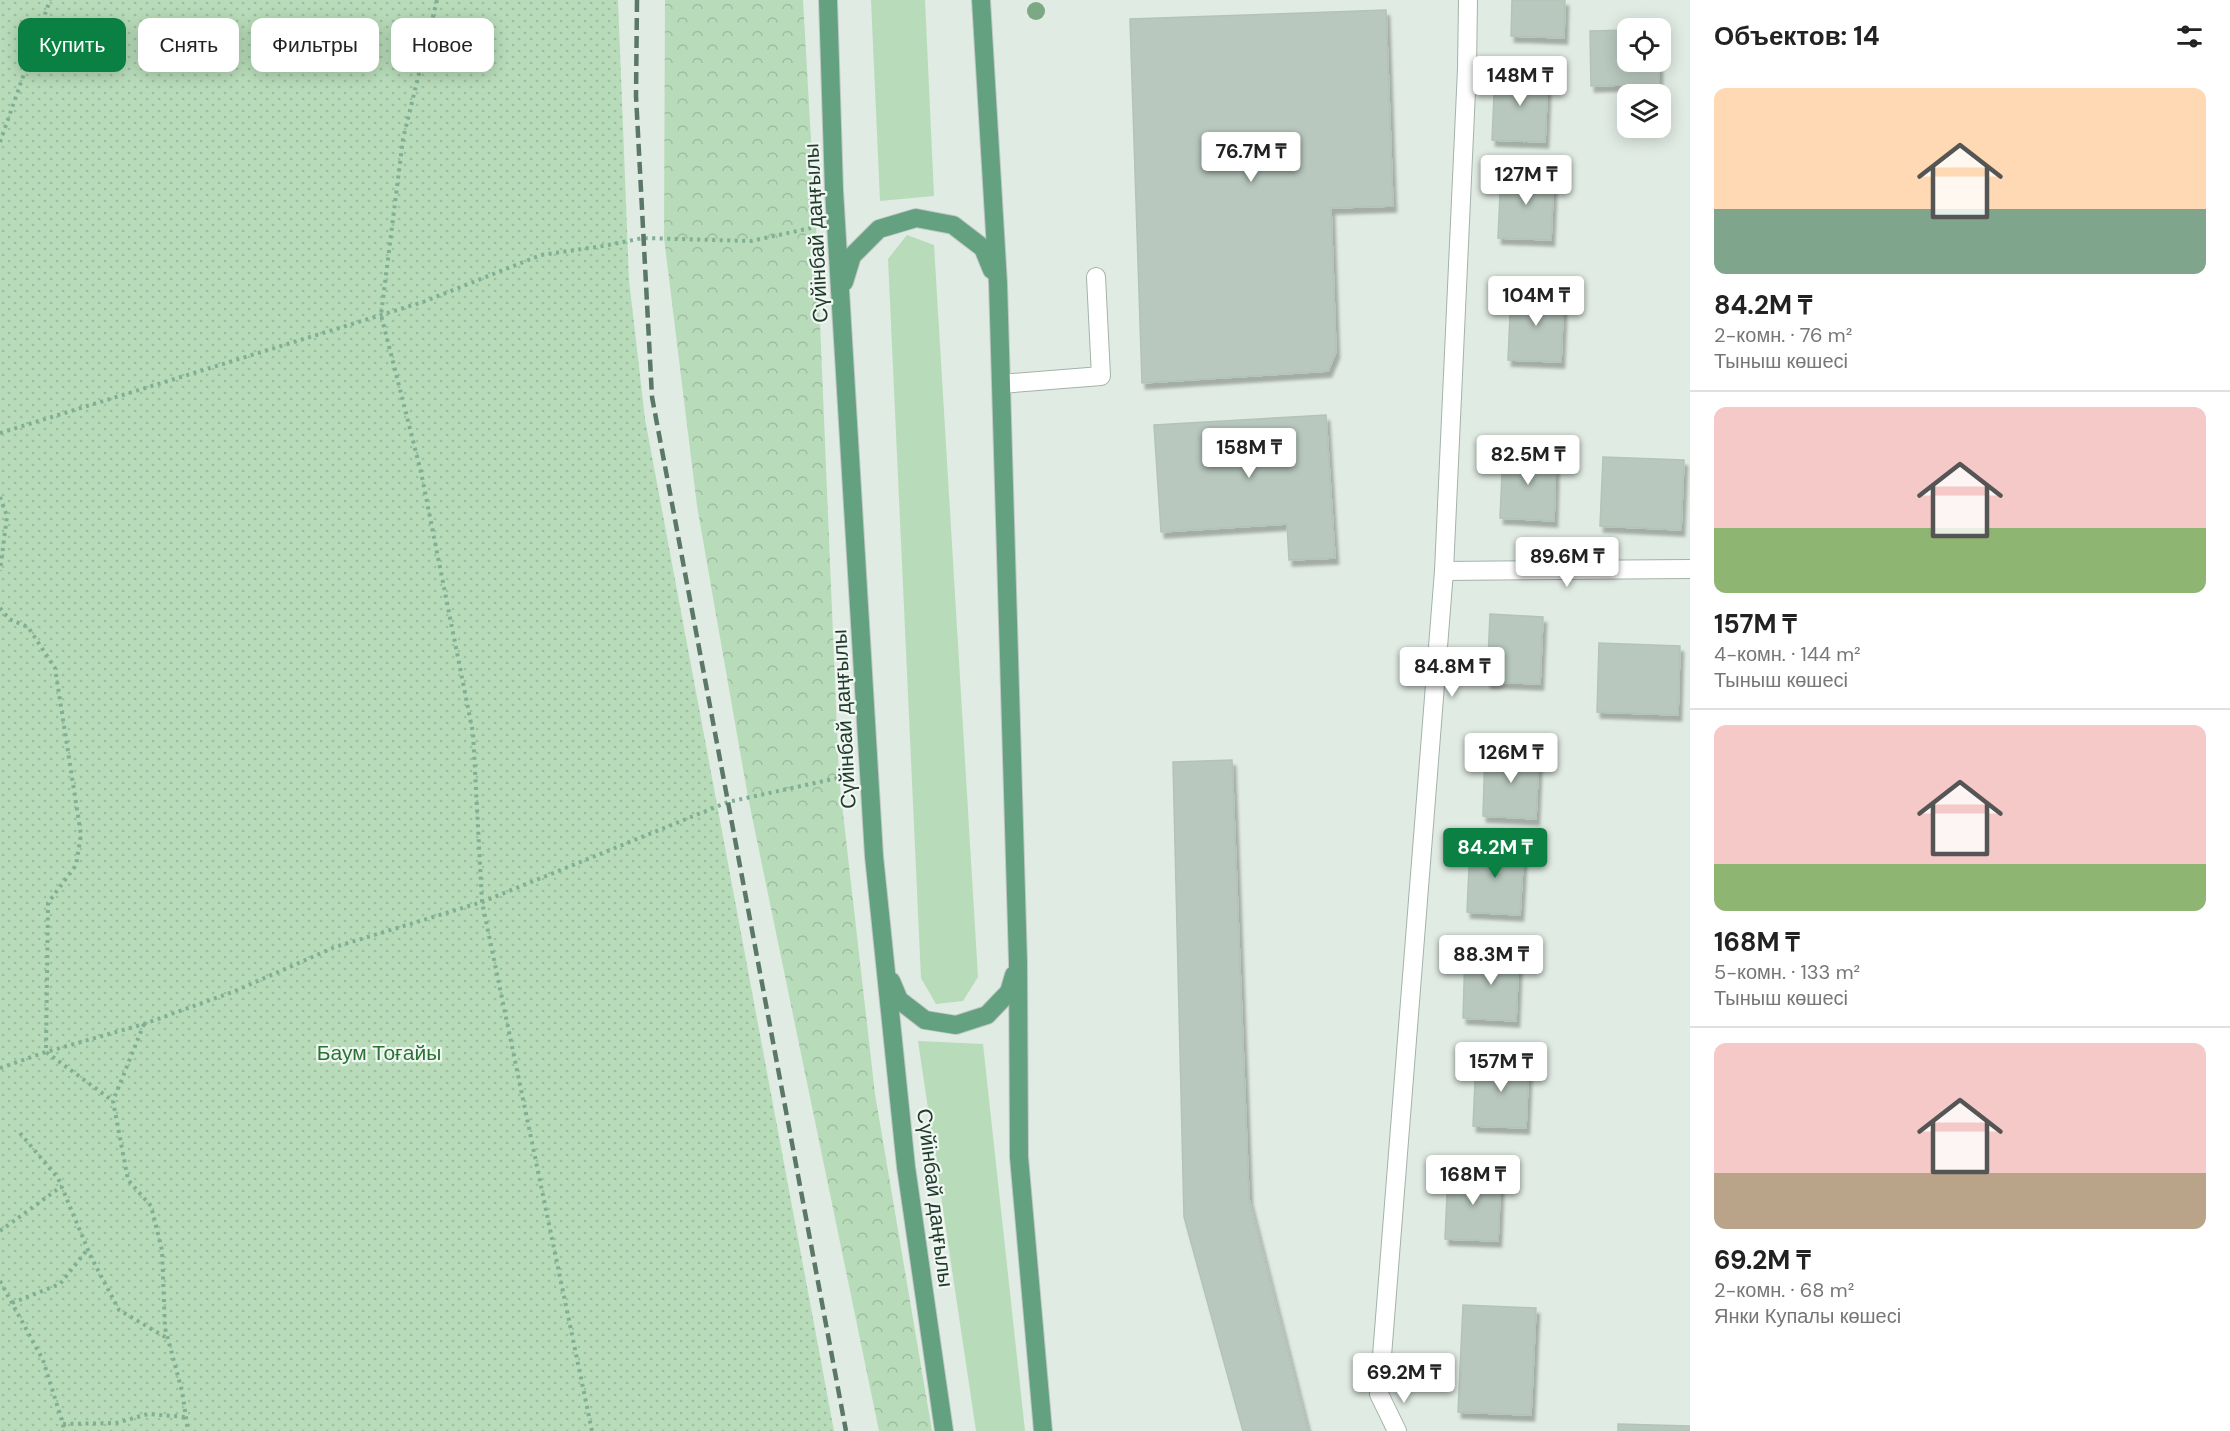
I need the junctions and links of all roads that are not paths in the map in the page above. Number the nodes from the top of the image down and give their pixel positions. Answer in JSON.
{"nodes":[{"id":1,"x":828,"y":0,"type":"edge"},
{"id":2,"x":981,"y":0,"type":"edge"},
{"id":3,"x":1468,"y":0,"type":"edge"},
{"id":4,"x":1096,"y":277,"type":"dead end"},
{"id":5,"x":998,"y":283,"type":"junction"},
{"id":6,"x":842,"y":292,"type":"junction"},
{"id":7,"x":1001,"y":384,"type":"junction"},
{"id":8,"x":1690,"y":569,"type":"edge"},
{"id":9,"x":1444,"y":571,"type":"junction"},
{"id":10,"x":1018,"y":962,"type":"junction"},
{"id":11,"x":887,"y":971,"type":"junction"},
{"id":12,"x":944,"y":1431,"type":"edge"},
{"id":13,"x":1043,"y":1431,"type":"edge"},
{"id":14,"x":1396,"y":1431,"type":"edge"}],
"edges":[{"from":1,"to":6,"type":"main road","name":"Сүйінбай даңғылы"},
{"from":2,"to":5,"type":"main road"},
{"from":3,"to":9,"type":"street"},
{"from":4,"to":7,"type":"street"},
{"from":5,"to":6,"type":"main road"},
{"from":5,"to":7,"type":"main road"},
{"from":6,"to":11,"type":"main road","name":"Сүйінбай даңғылы"},
{"from":7,"to":10,"type":"main road"},
{"from":8,"to":9,"type":"street"},
{"from":9,"to":14,"type":"street"},
{"from":10,"to":11,"type":"main road"},
{"from":10,"to":13,"type":"main road"},
{"from":11,"to":12,"type":"main road","name":"Сүйінбай даңғылы"}]}
